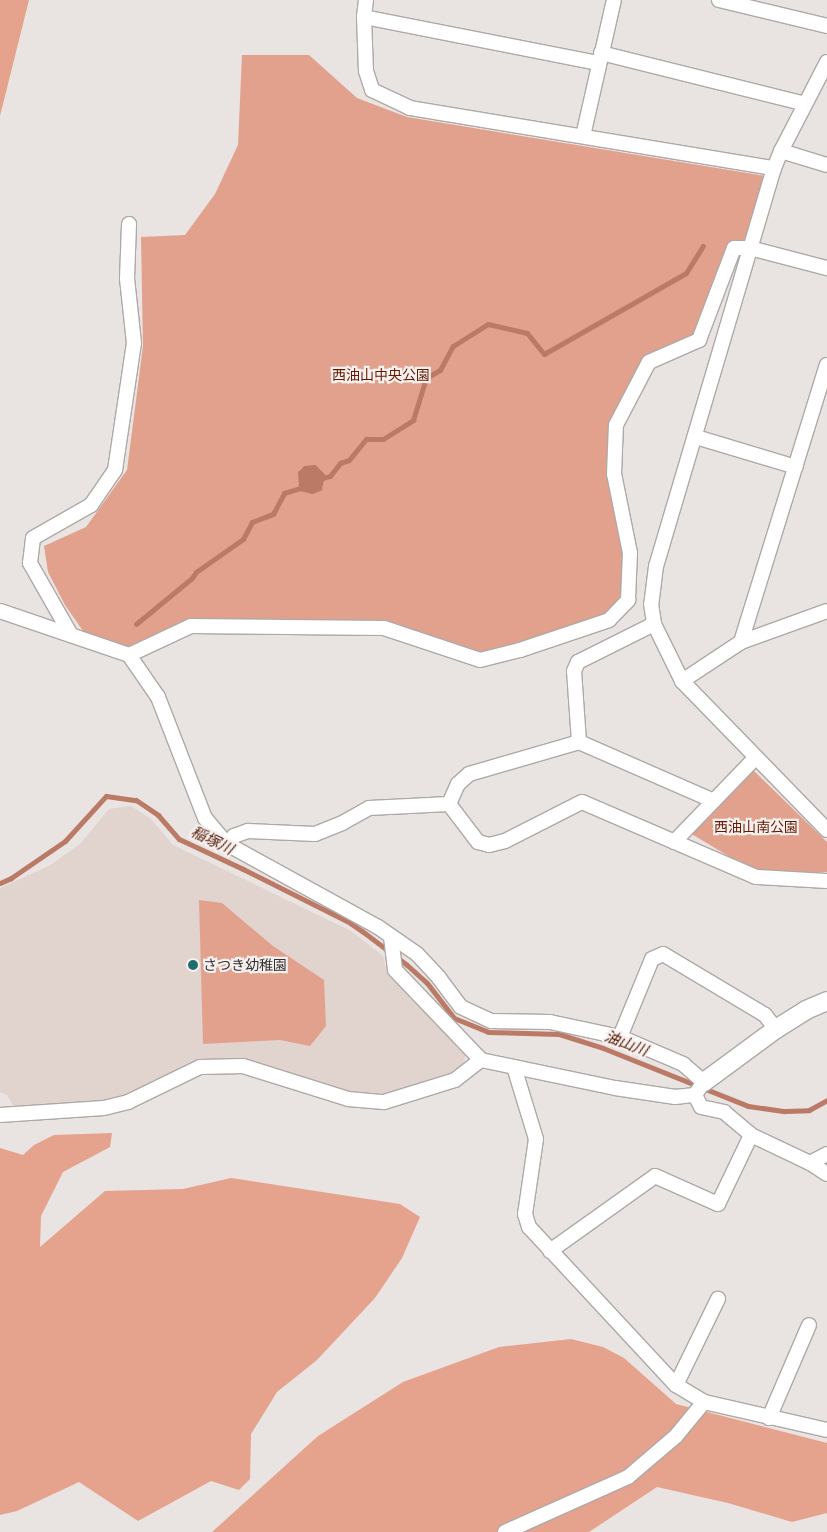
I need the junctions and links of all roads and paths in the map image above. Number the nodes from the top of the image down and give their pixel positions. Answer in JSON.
{"nodes":[{"id":1,"x":366,"y":0,"type":"edge"},
{"id":2,"x":614,"y":0,"type":"edge"},
{"id":3,"x":719,"y":0,"type":"edge"},
{"id":4,"x":364,"y":17,"type":"junction"},
{"id":5,"x":827,"y":26,"type":"edge"},
{"id":6,"x":600,"y":58,"type":"junction"},
{"id":7,"x":827,"y":62,"type":"edge"},
{"id":8,"x":805,"y":104,"type":"junction"},
{"id":9,"x":583,"y":136,"type":"junction"},
{"id":10,"x":780,"y":151,"type":"junction"},
{"id":11,"x":827,"y":165,"type":"edge"},
{"id":12,"x":774,"y":168,"type":"junction"},
{"id":13,"x":129,"y":224,"type":"dead end"},
{"id":14,"x":750,"y":248,"type":"junction"},
{"id":15,"x":827,"y":268,"type":"edge"},
{"id":16,"x":827,"y":366,"type":"edge"},
{"id":17,"x":696,"y":437,"type":"junction"},
{"id":18,"x":796,"y":467,"type":"junction"},
{"id":19,"x":0,"y":611,"type":"edge"},
{"id":20,"x":827,"y":611,"type":"edge"},
{"id":21,"x":654,"y":624,"type":"junction"},
{"id":22,"x":71,"y":635,"type":"junction"},
{"id":23,"x":741,"y":642,"type":"junction"},
{"id":24,"x":129,"y":655,"type":"junction"},
{"id":25,"x":682,"y":681,"type":"junction"},
{"id":26,"x":579,"y":742,"type":"junction"},
{"id":27,"x":755,"y":758,"type":"junction"},
{"id":28,"x":714,"y":801,"type":"junction"},
{"id":29,"x":449,"y":804,"type":"junction"},
{"id":30,"x":827,"y":830,"type":"edge"},
{"id":31,"x":674,"y":842,"type":"junction"},
{"id":32,"x":227,"y":844,"type":"junction"},
{"id":33,"x":827,"y":881,"type":"edge"},
{"id":34,"x":391,"y":937,"type":"junction"},
{"id":35,"x":827,"y":1001,"type":"edge"},
{"id":36,"x":776,"y":1029,"type":"junction"},
{"id":37,"x":620,"y":1037,"type":"junction"},
{"id":38,"x":481,"y":1060,"type":"junction"},
{"id":39,"x":514,"y":1066,"type":"junction"},
{"id":40,"x":699,"y":1089,"type":"junction"},
{"id":41,"x":0,"y":1115,"type":"edge"},
{"id":42,"x":751,"y":1135,"type":"junction"},
{"id":43,"x":827,"y":1154,"type":"edge"},
{"id":44,"x":810,"y":1163,"type":"junction"},
{"id":45,"x":827,"y":1174,"type":"edge"},
{"id":46,"x":550,"y":1251,"type":"junction"},
{"id":47,"x":718,"y":1299,"type":"dead end"},
{"id":48,"x":809,"y":1324,"type":"dead end"},
{"id":49,"x":676,"y":1385,"type":"junction"},
{"id":50,"x":704,"y":1402,"type":"junction"},
{"id":51,"x":769,"y":1418,"type":"junction"},
{"id":52,"x":827,"y":1430,"type":"edge"},
{"id":53,"x":505,"y":1532,"type":"edge"}],
"edges":[{"from":1,"to":4,"type":"street"},
{"from":2,"to":6,"type":"street"},
{"from":3,"to":5,"type":"street"},
{"from":4,"to":6,"type":"street"},
{"from":4,"to":9,"type":"street"},
{"from":6,"to":8,"type":"street"},
{"from":6,"to":9,"type":"street"},
{"from":7,"to":8,"type":"street"},
{"from":8,"to":10,"type":"street"},
{"from":9,"to":12,"type":"street"},
{"from":10,"to":11,"type":"street"},
{"from":10,"to":12,"type":"street"},
{"from":12,"to":14,"type":"street"},
{"from":13,"to":22,"type":"street"},
{"from":14,"to":15,"type":"street"},
{"from":14,"to":17,"type":"street"},
{"from":14,"to":24,"type":"street"},
{"from":16,"to":18,"type":"street"},
{"from":17,"to":18,"type":"street"},
{"from":17,"to":21,"type":"street"},
{"from":18,"to":23,"type":"street"},
{"from":19,"to":22,"type":"street"},
{"from":20,"to":23,"type":"street"},
{"from":21,"to":25,"type":"street"},
{"from":21,"to":26,"type":"street"},
{"from":22,"to":24,"type":"street"},
{"from":23,"to":25,"type":"street"},
{"from":24,"to":32,"type":"street"},
{"from":25,"to":27,"type":"street"},
{"from":26,"to":28,"type":"street"},
{"from":26,"to":29,"type":"street"},
{"from":27,"to":28,"type":"street"},
{"from":27,"to":30,"type":"street"},
{"from":28,"to":31,"type":"street"},
{"from":29,"to":31,"type":"street"},
{"from":29,"to":32,"type":"street"},
{"from":31,"to":33,"type":"street"},
{"from":32,"to":34,"type":"street"},
{"from":34,"to":37,"type":"street"},
{"from":34,"to":38,"type":"street"},
{"from":35,"to":36,"type":"street"},
{"from":36,"to":37,"type":"street"},
{"from":36,"to":40,"type":"street"},
{"from":37,"to":40,"type":"street"},
{"from":38,"to":39,"type":"street"},
{"from":38,"to":41,"type":"street"},
{"from":39,"to":40,"type":"street"},
{"from":39,"to":46,"type":"street"},
{"from":40,"to":42,"type":"street"},
{"from":42,"to":44,"type":"street"},
{"from":42,"to":46,"type":"street"},
{"from":43,"to":44,"type":"street"},
{"from":44,"to":45,"type":"street"},
{"from":46,"to":49,"type":"street"},
{"from":47,"to":49,"type":"street"},
{"from":48,"to":51,"type":"street"},
{"from":49,"to":50,"type":"street"},
{"from":50,"to":51,"type":"street"},
{"from":50,"to":53,"type":"street"},
{"from":51,"to":52,"type":"street"}]}
